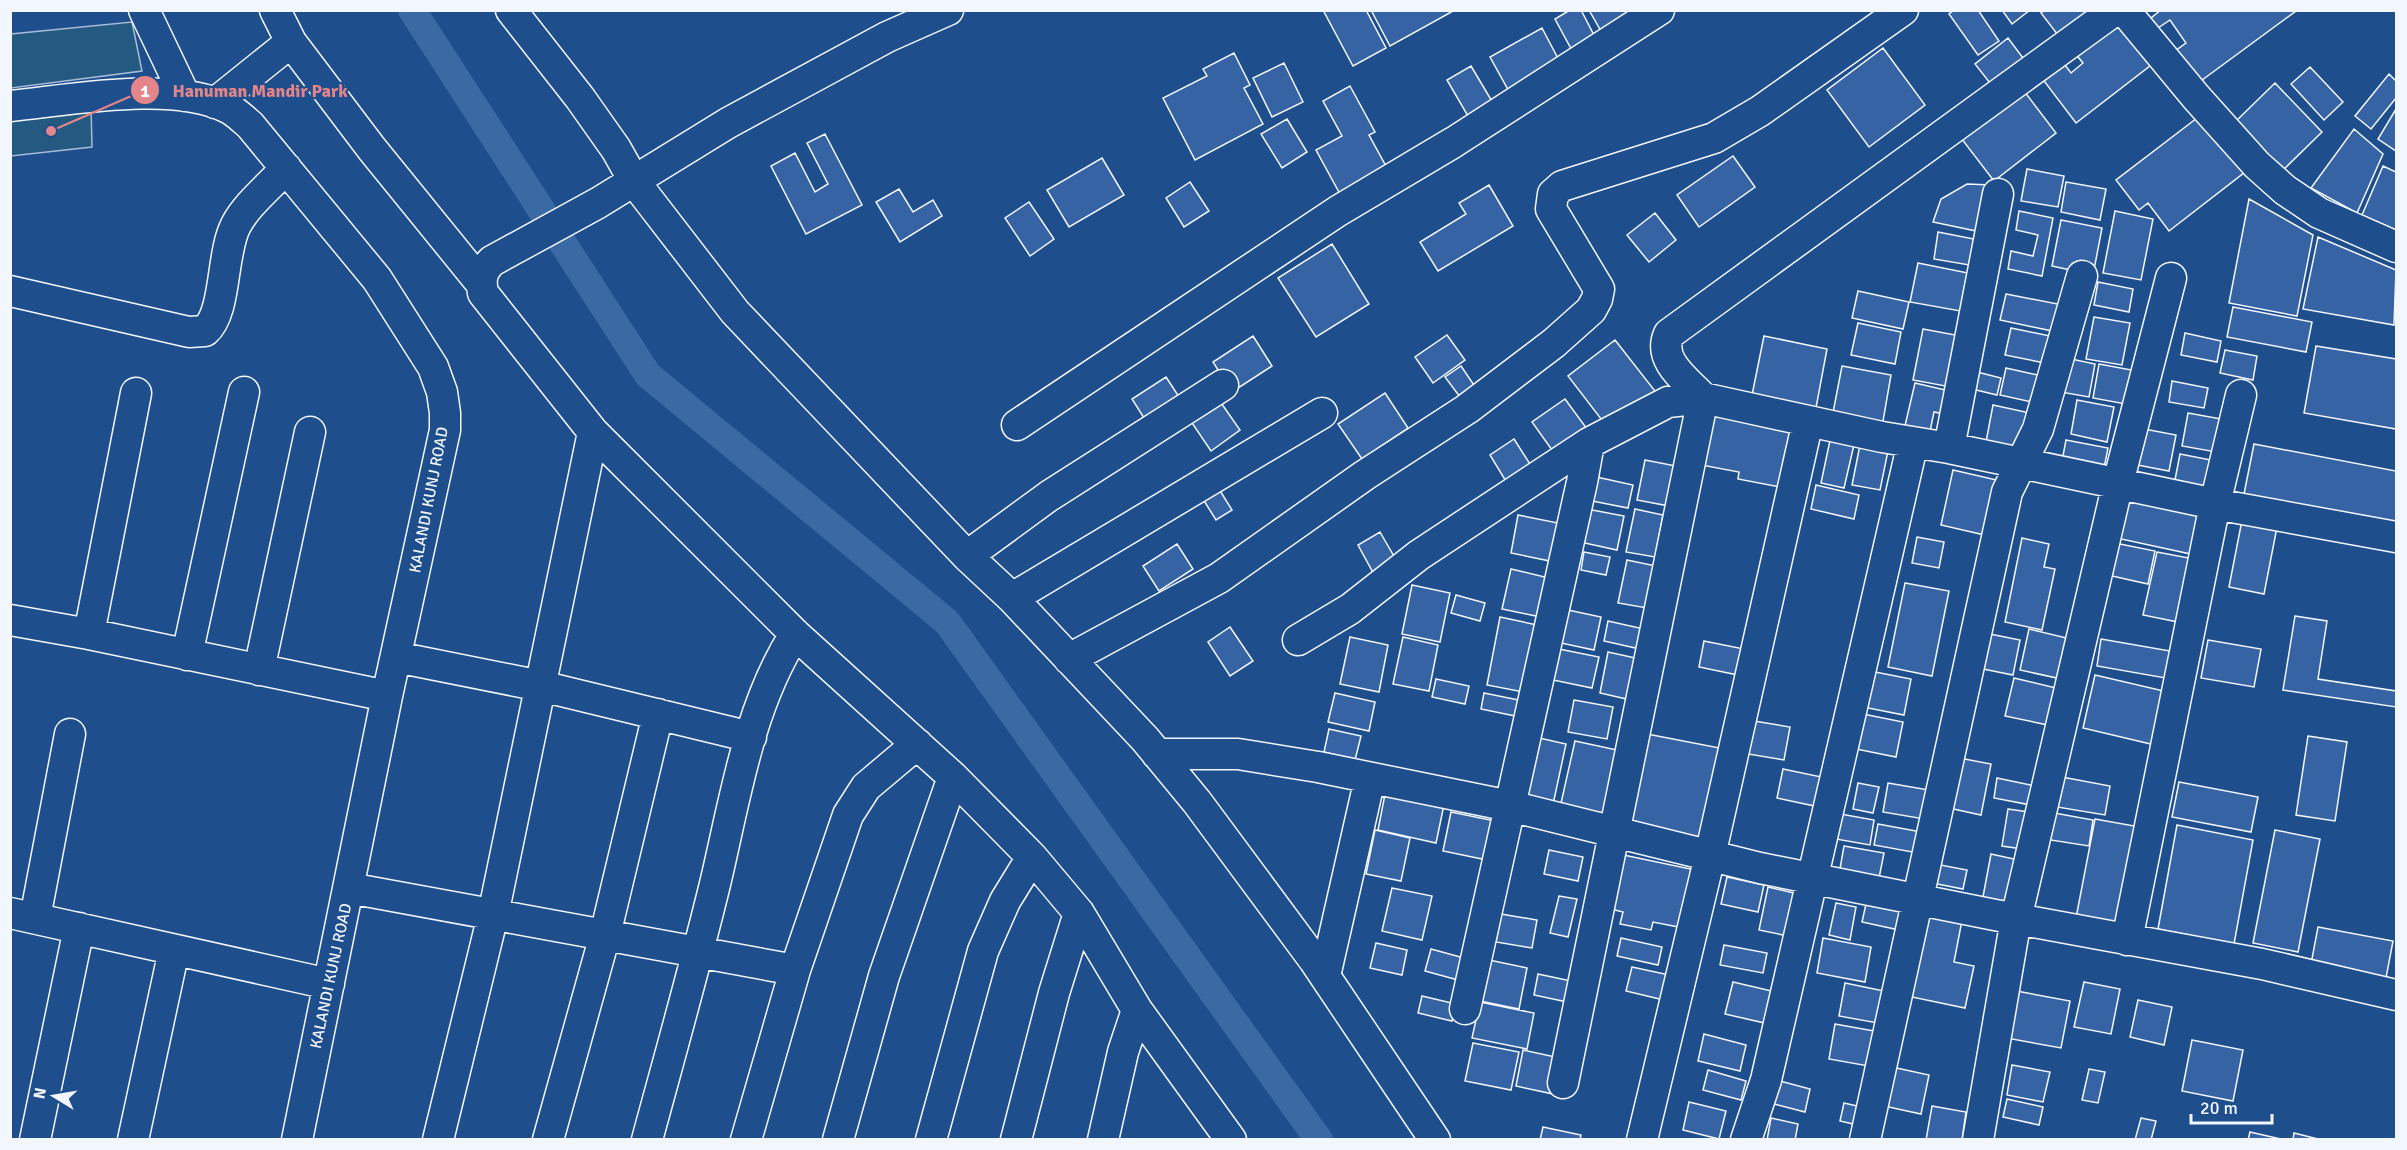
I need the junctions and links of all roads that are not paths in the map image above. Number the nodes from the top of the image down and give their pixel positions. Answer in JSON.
{"nodes":[{"id":1,"x":144,"y":10,"type":"edge"},
{"id":2,"x":275,"y":10,"type":"edge"},
{"id":3,"x":948,"y":10,"type":"edge"},
{"id":4,"x":1659,"y":10,"type":"edge"},
{"id":5,"x":1903,"y":10,"type":"edge"},
{"id":6,"x":2115,"y":10,"type":"edge"},
{"id":7,"x":2124,"y":10,"type":"edge"},
{"id":8,"x":512,"y":11,"type":"edge"},
{"id":9,"x":291,"y":42,"type":"junction"},
{"id":10,"x":185,"y":96,"type":"junction"},
{"id":11,"x":214,"y":104,"type":"junction"},
{"id":12,"x":10,"y":106,"type":"edge"},
{"id":13,"x":286,"y":168,"type":"junction"},
{"id":14,"x":634,"y":181,"type":"junction"},
{"id":15,"x":1998,"y":194,"type":"dead end"},
{"id":16,"x":2397,"y":247,"type":"edge"},
{"id":17,"x":2082,"y":276,"type":"dead end"},
{"id":18,"x":2171,"y":278,"type":"dead end"},
{"id":19,"x":480,"y":282,"type":"junction"},
{"id":20,"x":10,"y":291,"type":"edge"},
{"id":21,"x":1222,"y":385,"type":"dead end"},
{"id":22,"x":244,"y":392,"type":"dead end"},
{"id":23,"x":136,"y":393,"type":"dead end"},
{"id":24,"x":2241,"y":395,"type":"dead end"},
{"id":25,"x":1703,"y":398,"type":"junction"},
{"id":26,"x":1322,"y":413,"type":"dead end"},
{"id":27,"x":1808,"y":421,"type":"junction"},
{"id":28,"x":1017,"y":425,"type":"dead end"},
{"id":29,"x":310,"y":432,"type":"dead end"},
{"id":30,"x":593,"y":432,"type":"junction"},
{"id":31,"x":1913,"y":442,"type":"junction"},
{"id":32,"x":1589,"y":443,"type":"junction"},
{"id":33,"x":1949,"y":448,"type":"junction"},
{"id":34,"x":2021,"y":464,"type":"junction"},
{"id":35,"x":2118,"y":483,"type":"junction"},
{"id":36,"x":2215,"y":504,"type":"junction"},
{"id":37,"x":2397,"y":537,"type":"edge"},
{"id":38,"x":967,"y":556,"type":"junction"},
{"id":39,"x":1012,"y":598,"type":"junction"},
{"id":40,"x":10,"y":620,"type":"edge"},
{"id":41,"x":89,"y":634,"type":"junction"},
{"id":42,"x":795,"y":634,"type":"junction"},
{"id":43,"x":1298,"y":640,"type":"dead end"},
{"id":44,"x":187,"y":655,"type":"junction"},
{"id":45,"x":396,"y":657,"type":"junction"},
{"id":46,"x":1069,"y":659,"type":"junction"},
{"id":47,"x":259,"y":670,"type":"junction"},
{"id":48,"x":541,"y":686,"type":"junction"},
{"id":49,"x":387,"y":696,"type":"junction"},
{"id":50,"x":658,"y":714,"type":"junction"},
{"id":51,"x":70,"y":734,"type":"dead end"},
{"id":52,"x":751,"y":737,"type":"junction"},
{"id":53,"x":917,"y":744,"type":"junction"},
{"id":54,"x":1157,"y":754,"type":"junction"},
{"id":55,"x":953,"y":777,"type":"junction"},
{"id":56,"x":1370,"y":778,"type":"junction"},
{"id":57,"x":1510,"y":806,"type":"junction"},
{"id":58,"x":1614,"y":832,"type":"junction"},
{"id":59,"x":1710,"y":856,"type":"junction"},
{"id":60,"x":1032,"y":857,"type":"junction"},
{"id":61,"x":1814,"y":879,"type":"junction"},
{"id":62,"x":349,"y":888,"type":"junction"},
{"id":63,"x":1917,"y":900,"type":"junction"},
{"id":64,"x":1079,"y":913,"type":"junction"},
{"id":65,"x":493,"y":915,"type":"junction"},
{"id":66,"x":23,"y":916,"type":"edge"},
{"id":67,"x":2016,"y":919,"type":"junction"},
{"id":68,"x":79,"y":928,"type":"junction"},
{"id":69,"x":604,"y":935,"type":"junction"},
{"id":70,"x":2127,"y":940,"type":"junction"},
{"id":71,"x":174,"y":950,"type":"junction"},
{"id":72,"x":698,"y":952,"type":"junction"},
{"id":73,"x":795,"y":970,"type":"junction"},
{"id":74,"x":1325,"y":976,"type":"junction"},
{"id":75,"x":329,"y":984,"type":"junction"},
{"id":76,"x":2397,"y":995,"type":"edge"},
{"id":77,"x":1465,"y":1009,"type":"dead end"},
{"id":78,"x":1137,"y":1010,"type":"junction"},
{"id":79,"x":1563,"y":1083,"type":"dead end"},
{"id":80,"x":1220,"y":1135,"type":"edge"},
{"id":81,"x":35,"y":1140,"type":"edge"},
{"id":82,"x":133,"y":1140,"type":"edge"},
{"id":83,"x":297,"y":1140,"type":"edge"},
{"id":84,"x":438,"y":1140,"type":"edge"},
{"id":85,"x":548,"y":1140,"type":"edge"},
{"id":86,"x":647,"y":1140,"type":"edge"},
{"id":87,"x":746,"y":1140,"type":"edge"},
{"id":88,"x":838,"y":1140,"type":"edge"},
{"id":89,"x":931,"y":1140,"type":"edge"},
{"id":90,"x":1016,"y":1140,"type":"edge"},
{"id":91,"x":1103,"y":1140,"type":"edge"},
{"id":92,"x":1435,"y":1140,"type":"edge"},
{"id":93,"x":1642,"y":1140,"type":"edge"},
{"id":94,"x":1746,"y":1140,"type":"edge"},
{"id":95,"x":1865,"y":1140,"type":"edge"},
{"id":96,"x":1978,"y":1140,"type":"edge"}],
"edges":[{"from":1,"to":10,"type":"street"},
{"from":2,"to":9,"type":"street"},
{"from":3,"to":14,"type":"street"},
{"from":4,"to":28,"type":"street"},
{"from":5,"to":46,"type":"street"},
{"from":6,"to":25,"type":"street"},
{"from":7,"to":16,"type":"street"},
{"from":8,"to":14,"type":"street"},
{"from":9,"to":11,"type":"street"},
{"from":9,"to":19,"type":"street"},
{"from":10,"to":11,"type":"street","name":"KALANDI KUNJ ROAD"},
{"from":10,"to":12,"type":"street","name":"KALANDI KUNJ ROAD"},
{"from":11,"to":13,"type":"street","name":"KALANDI KUNJ ROAD"},
{"from":13,"to":20,"type":"street"},
{"from":13,"to":45,"type":"street","name":"KALANDI KUNJ ROAD"},
{"from":14,"to":19,"type":"street"},
{"from":14,"to":38,"type":"street"},
{"from":15,"to":33,"type":"street"},
{"from":17,"to":34,"type":"street"},
{"from":18,"to":35,"type":"street"},
{"from":19,"to":30,"type":"street"},
{"from":21,"to":38,"type":"street"},
{"from":22,"to":44,"type":"street"},
{"from":23,"to":41,"type":"street"},
{"from":24,"to":36,"type":"street"},
{"from":25,"to":27,"type":"street"},
{"from":25,"to":32,"type":"street"},
{"from":25,"to":58,"type":"street"},
{"from":26,"to":39,"type":"street"},
{"from":27,"to":31,"type":"street"},
{"from":27,"to":59,"type":"street"},
{"from":29,"to":47,"type":"street"},
{"from":30,"to":42,"type":"street"},
{"from":30,"to":48,"type":"street"},
{"from":31,"to":33,"type":"street"},
{"from":31,"to":61,"type":"street"},
{"from":32,"to":43,"type":"street"},
{"from":32,"to":57,"type":"street"},
{"from":33,"to":34,"type":"street"},
{"from":34,"to":35,"type":"street"},
{"from":34,"to":63,"type":"street"},
{"from":35,"to":36,"type":"street"},
{"from":35,"to":67,"type":"street"},
{"from":36,"to":37,"type":"street"},
{"from":36,"to":70,"type":"street"},
{"from":38,"to":39,"type":"street"},
{"from":39,"to":46,"type":"street"},
{"from":40,"to":41,"type":"street"},
{"from":41,"to":44,"type":"street"},
{"from":42,"to":52,"type":"street"},
{"from":42,"to":53,"type":"street"},
{"from":44,"to":47,"type":"street"},
{"from":45,"to":48,"type":"street"},
{"from":45,"to":49,"type":"street","name":"KALANDI KUNJ ROAD"},
{"from":46,"to":54,"type":"street"},
{"from":47,"to":49,"type":"street"},
{"from":48,"to":50,"type":"street"},
{"from":48,"to":65,"type":"street"},
{"from":49,"to":62,"type":"street","name":"KALANDI KUNJ ROAD"},
{"from":50,"to":52,"type":"street"},
{"from":50,"to":69,"type":"street"},
{"from":51,"to":66,"type":"street"},
{"from":52,"to":72,"type":"street"},
{"from":53,"to":55,"type":"street"},
{"from":53,"to":73,"type":"street"},
{"from":54,"to":56,"type":"street"},
{"from":54,"to":74,"type":"street"},
{"from":55,"to":60,"type":"street"},
{"from":55,"to":88,"type":"street"},
{"from":56,"to":57,"type":"street"},
{"from":56,"to":74,"type":"street"},
{"from":57,"to":58,"type":"street"},
{"from":57,"to":77,"type":"street"},
{"from":58,"to":59,"type":"street"},
{"from":58,"to":79,"type":"street"},
{"from":59,"to":61,"type":"street"},
{"from":59,"to":93,"type":"street"},
{"from":60,"to":64,"type":"street"},
{"from":60,"to":89,"type":"street"},
{"from":61,"to":63,"type":"street"},
{"from":61,"to":94,"type":"street"},
{"from":62,"to":65,"type":"street"},
{"from":62,"to":75,"type":"street","name":"KALANDI KUNJ ROAD"},
{"from":63,"to":67,"type":"street"},
{"from":63,"to":95,"type":"street"},
{"from":64,"to":78,"type":"street"},
{"from":64,"to":90,"type":"street"},
{"from":65,"to":69,"type":"street"},
{"from":65,"to":84,"type":"street"},
{"from":66,"to":68,"type":"street"},
{"from":67,"to":70,"type":"street"},
{"from":67,"to":96,"type":"street"},
{"from":68,"to":71,"type":"street"},
{"from":68,"to":81,"type":"street"},
{"from":69,"to":72,"type":"street"},
{"from":69,"to":85,"type":"street"},
{"from":70,"to":76,"type":"street"},
{"from":71,"to":75,"type":"street"},
{"from":71,"to":82,"type":"street"},
{"from":72,"to":73,"type":"street"},
{"from":72,"to":86,"type":"street"},
{"from":73,"to":87,"type":"street"},
{"from":74,"to":92,"type":"street"},
{"from":75,"to":83,"type":"street","name":"KALANDI KUNJ ROAD"},
{"from":78,"to":80,"type":"street"},
{"from":78,"to":91,"type":"street"}]}
